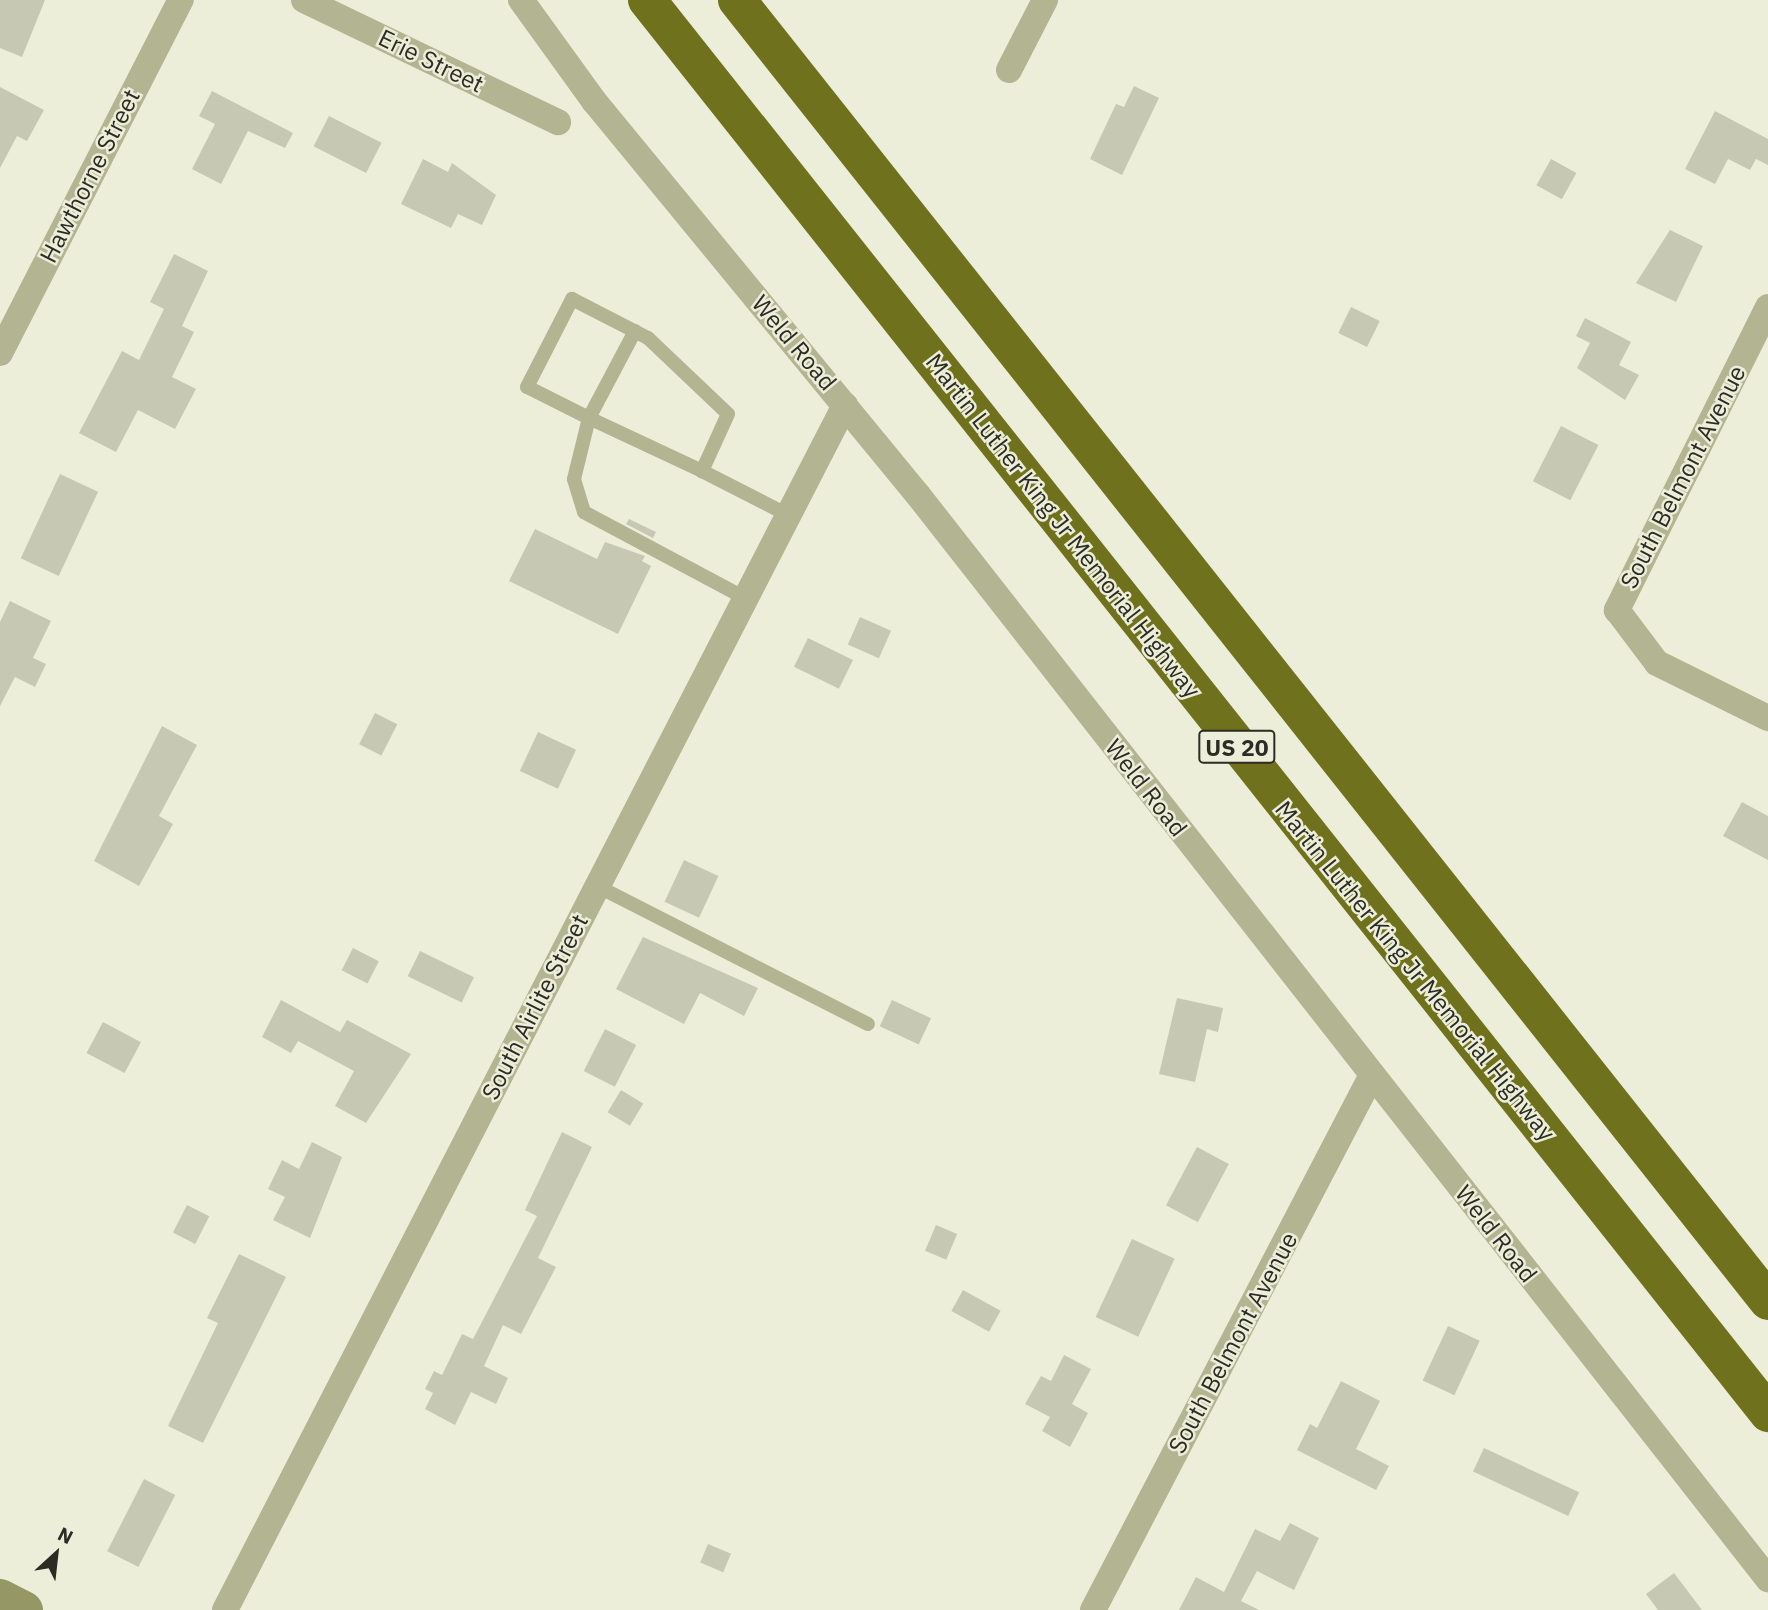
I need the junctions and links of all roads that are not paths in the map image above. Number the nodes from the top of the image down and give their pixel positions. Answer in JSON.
{"nodes":[{"id":1,"x":181,"y":0,"type":"edge"},
{"id":2,"x":304,"y":0,"type":"edge"},
{"id":3,"x":521,"y":0,"type":"edge"},
{"id":4,"x":647,"y":0,"type":"edge"},
{"id":5,"x":737,"y":0,"type":"edge"},
{"id":6,"x":1045,"y":0,"type":"edge"},
{"id":7,"x":1009,"y":70,"type":"dead end"},
{"id":8,"x":558,"y":122,"type":"dead end"},
{"id":9,"x":1768,"y":307,"type":"edge"},
{"id":10,"x":635,"y":331,"type":"junction"},
{"id":11,"x":0,"y":353,"type":"edge"},
{"id":12,"x":845,"y":405,"type":"junction"},
{"id":13,"x":589,"y":418,"type":"junction"},
{"id":14,"x":702,"y":471,"type":"junction"},
{"id":15,"x":788,"y":515,"type":"junction"},
{"id":16,"x":743,"y":597,"type":"junction"},
{"id":17,"x":1768,"y":718,"type":"edge"},
{"id":18,"x":597,"y":886,"type":"junction"},
{"id":19,"x":868,"y":1024,"type":"dead end"},
{"id":20,"x":1372,"y":1075,"type":"junction"},
{"id":21,"x":1768,"y":1301,"type":"edge"},
{"id":22,"x":1768,"y":1413,"type":"edge"},
{"id":23,"x":1768,"y":1579,"type":"edge"},
{"id":24,"x":0,"y":1598,"type":"edge"},
{"id":25,"x":24,"y":1610,"type":"edge"},
{"id":26,"x":225,"y":1610,"type":"edge"},
{"id":27,"x":1093,"y":1610,"type":"edge"}],
"edges":[{"from":1,"to":11,"type":"street","name":"Hawthorne Street"},
{"from":2,"to":8,"type":"street","name":"Erie Street"},
{"from":3,"to":12,"type":"street","name":"Weld Road"},
{"from":4,"to":22,"type":"highway","name":"Martin Luther King Jr Memorial Highway","number":"US 20"},
{"from":5,"to":21,"type":"highway","number":"US 20"},
{"from":6,"to":7,"type":"street"},
{"from":9,"to":17,"type":"street","name":"South Belmont Avenue"},
{"from":10,"to":13,"type":"lane"},
{"from":10,"to":13,"type":"lane"},
{"from":10,"to":14,"type":"lane"},
{"from":12,"to":15,"type":"street","name":"South Airlite Street"},
{"from":12,"to":20,"type":"street","name":"Weld Road"},
{"from":13,"to":14,"type":"lane"},
{"from":13,"to":16,"type":"lane"},
{"from":14,"to":15,"type":"lane"},
{"from":15,"to":16,"type":"street","name":"South Airlite Street"},
{"from":16,"to":18,"type":"street","name":"South Airlite Street"},
{"from":18,"to":19,"type":"lane"},
{"from":18,"to":26,"type":"street","name":"South Airlite Street"},
{"from":20,"to":23,"type":"street","name":"Weld Road"},
{"from":20,"to":27,"type":"street","name":"South Belmont Avenue"},
{"from":24,"to":25,"type":"street"}]}
